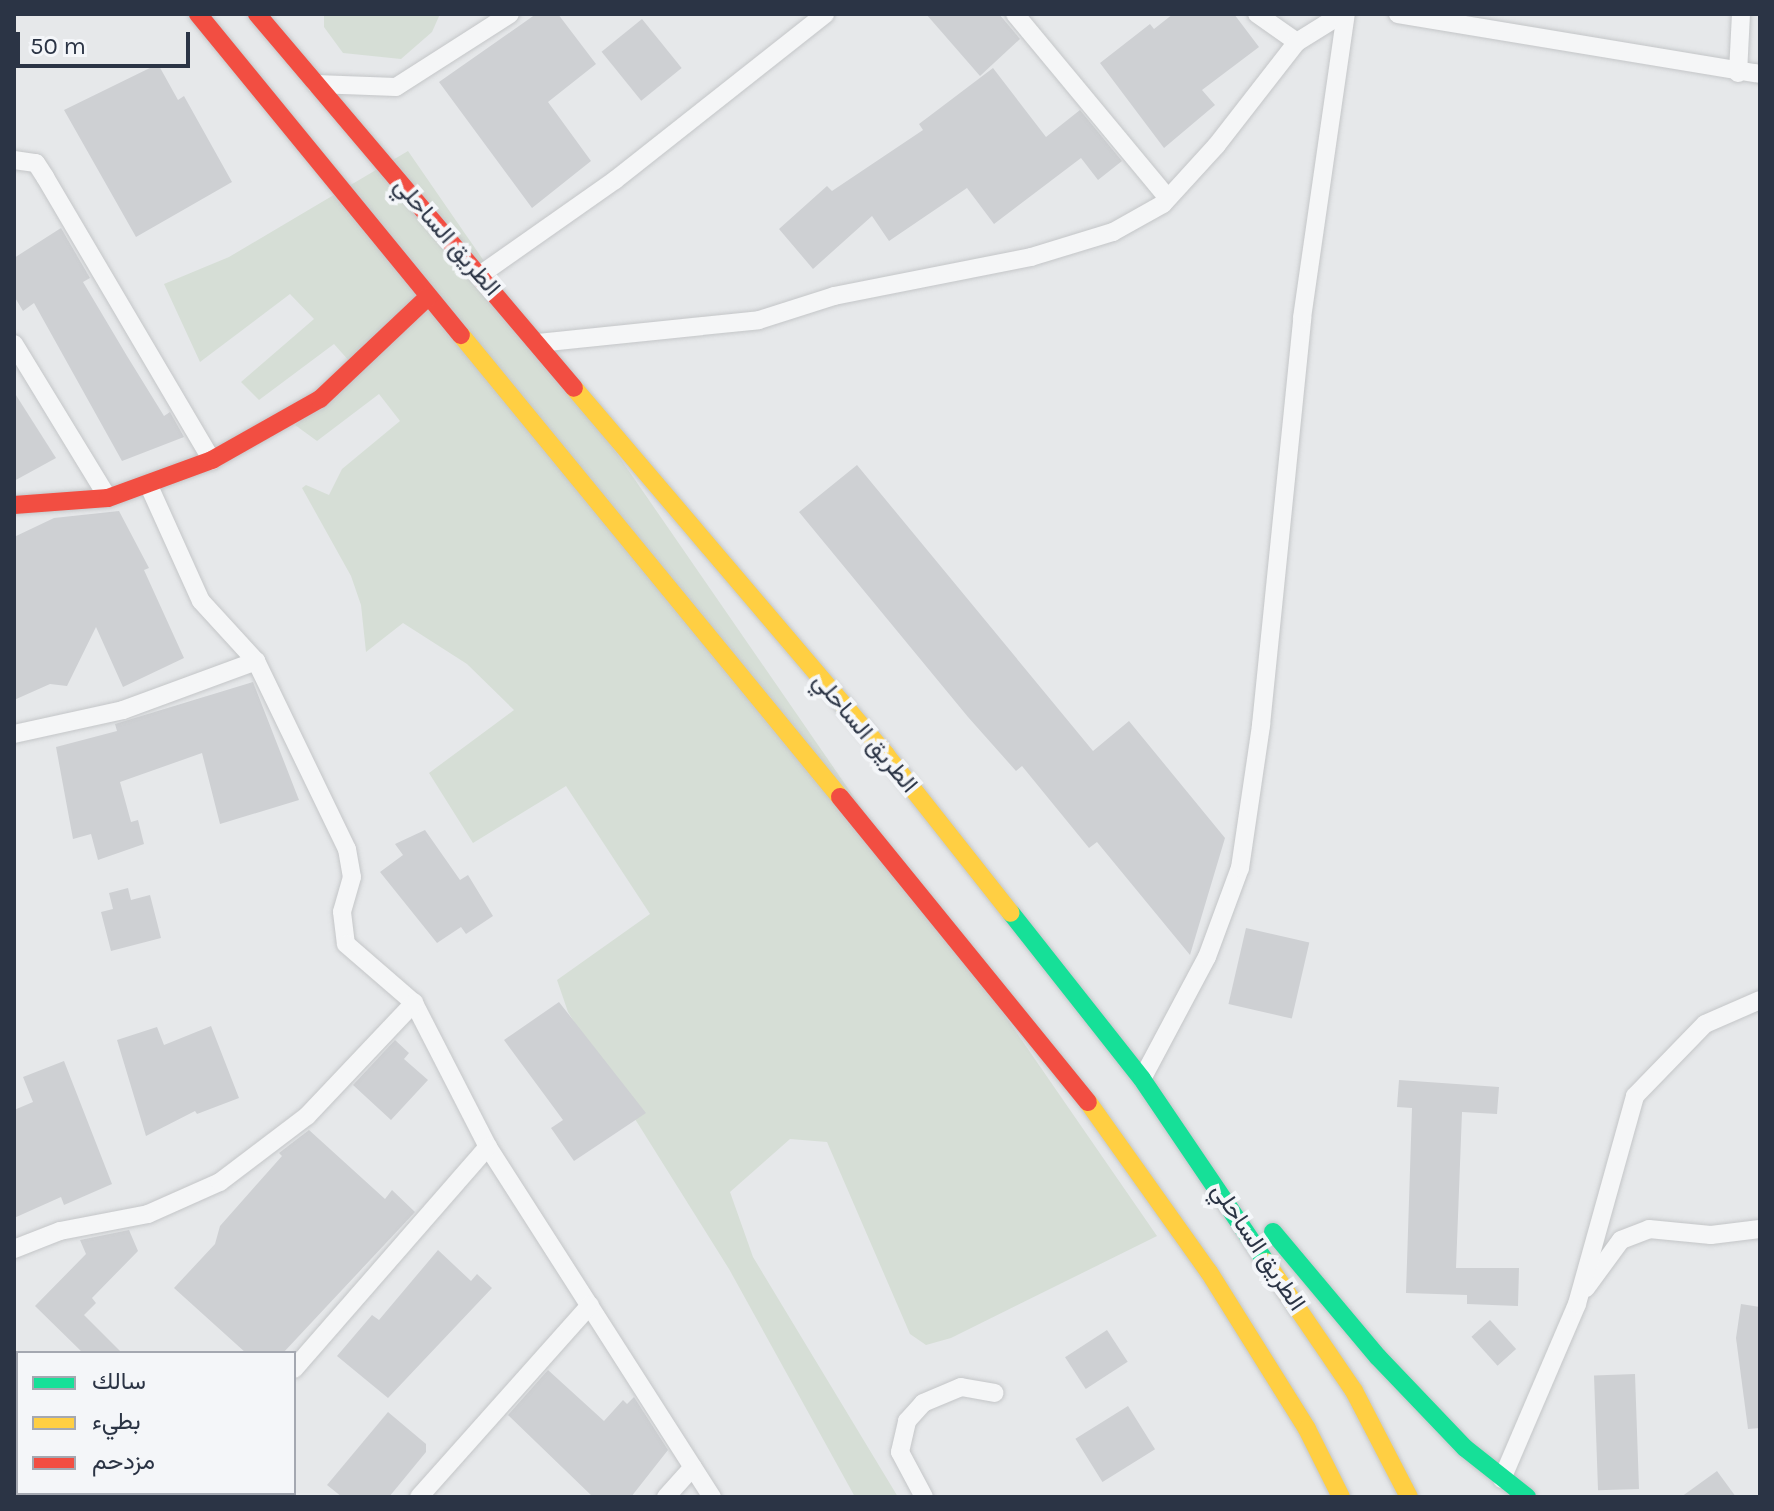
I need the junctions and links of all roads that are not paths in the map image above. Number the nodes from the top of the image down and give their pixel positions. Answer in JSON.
{"nodes":[{"id":1,"x":198,"y":14,"type":"edge"},
{"id":2,"x":257,"y":14,"type":"edge"},
{"id":3,"x":510,"y":14,"type":"edge"},
{"id":4,"x":825,"y":14,"type":"edge"},
{"id":5,"x":1015,"y":14,"type":"edge"},
{"id":6,"x":1257,"y":14,"type":"edge"},
{"id":7,"x":1344,"y":14,"type":"edge"},
{"id":8,"x":1398,"y":14,"type":"edge"},
{"id":9,"x":1741,"y":14,"type":"edge"},
{"id":10,"x":1474,"y":21,"type":"edge"},
{"id":11,"x":1297,"y":42,"type":"junction"},
{"id":12,"x":1738,"y":73,"type":"junction"},
{"id":13,"x":1760,"y":74,"type":"edge"},
{"id":14,"x":316,"y":84,"type":"junction"},
{"id":15,"x":14,"y":160,"type":"edge"},
{"id":16,"x":1168,"y":198,"type":"junction"},
{"id":17,"x":480,"y":275,"type":"junction"},
{"id":18,"x":428,"y":297,"type":"junction"},
{"id":19,"x":538,"y":343,"type":"junction"},
{"id":20,"x":14,"y":344,"type":"edge"},
{"id":21,"x":212,"y":460,"type":"junction"},
{"id":22,"x":149,"y":486,"type":"junction"},
{"id":23,"x":108,"y":498,"type":"junction"},
{"id":24,"x":14,"y":505,"type":"edge"},
{"id":25,"x":256,"y":661,"type":"junction"},
{"id":26,"x":14,"y":734,"type":"edge"},
{"id":27,"x":1760,"y":1000,"type":"edge"},
{"id":28,"x":414,"y":1003,"type":"junction"},
{"id":29,"x":1142,"y":1079,"type":"junction"},
{"id":30,"x":488,"y":1147,"type":"junction"},
{"id":31,"x":1760,"y":1229,"type":"edge"},
{"id":32,"x":14,"y":1249,"type":"edge"},
{"id":33,"x":1577,"y":1304,"type":"junction"},
{"id":34,"x":590,"y":1305,"type":"junction"},
{"id":35,"x":296,"y":1367,"type":"edge"},
{"id":36,"x":994,"y":1393,"type":"dead end"},
{"id":37,"x":693,"y":1467,"type":"junction"},
{"id":38,"x":1502,"y":1479,"type":"junction"},
{"id":39,"x":419,"y":1497,"type":"edge"},
{"id":40,"x":666,"y":1497,"type":"edge"},
{"id":41,"x":712,"y":1497,"type":"edge"},
{"id":42,"x":924,"y":1497,"type":"edge"},
{"id":43,"x":1341,"y":1497,"type":"edge"},
{"id":44,"x":1409,"y":1497,"type":"edge"},
{"id":45,"x":1527,"y":1497,"type":"edge"}],
"edges":[{"from":1,"to":18,"type":"main road","name":"الطريق الساحلي"},
{"from":2,"to":14,"type":"main road","name":"الطريق الساحلي"},
{"from":3,"to":14,"type":"street"},
{"from":4,"to":17,"type":"street"},
{"from":5,"to":16,"type":"street"},
{"from":6,"to":11,"type":"street"},
{"from":7,"to":11,"type":"street"},
{"from":7,"to":29,"type":"street"},
{"from":8,"to":10,"type":"street"},
{"from":9,"to":12,"type":"street"},
{"from":10,"to":12,"type":"street"},
{"from":11,"to":16,"type":"street"},
{"from":12,"to":13,"type":"street"},
{"from":14,"to":17,"type":"main road","name":"الطريق الساحلي"},
{"from":15,"to":21,"type":"street"},
{"from":16,"to":19,"type":"street"},
{"from":17,"to":19,"type":"main road","name":"الطريق الساحلي"},
{"from":18,"to":21,"type":"main road"},
{"from":18,"to":43,"type":"main road","name":"الطريق الساحلي"},
{"from":19,"to":29,"type":"main road","name":"الطريق الساحلي"},
{"from":20,"to":23,"type":"street"},
{"from":21,"to":22,"type":"main road"},
{"from":22,"to":23,"type":"main road"},
{"from":22,"to":25,"type":"street"},
{"from":23,"to":24,"type":"main road"},
{"from":25,"to":26,"type":"street"},
{"from":25,"to":28,"type":"street"},
{"from":27,"to":33,"type":"street"},
{"from":28,"to":30,"type":"street"},
{"from":28,"to":32,"type":"street"},
{"from":29,"to":38,"type":"main road"},
{"from":29,"to":44,"type":"main road","name":"الطريق الساحلي"},
{"from":30,"to":34,"type":"street"},
{"from":30,"to":35,"type":"street"},
{"from":31,"to":33,"type":"street"},
{"from":33,"to":38,"type":"street"},
{"from":34,"to":37,"type":"street"},
{"from":34,"to":39,"type":"street"},
{"from":36,"to":42,"type":"street"},
{"from":37,"to":40,"type":"street"},
{"from":37,"to":41,"type":"street"},
{"from":38,"to":45,"type":"main road"}]}
